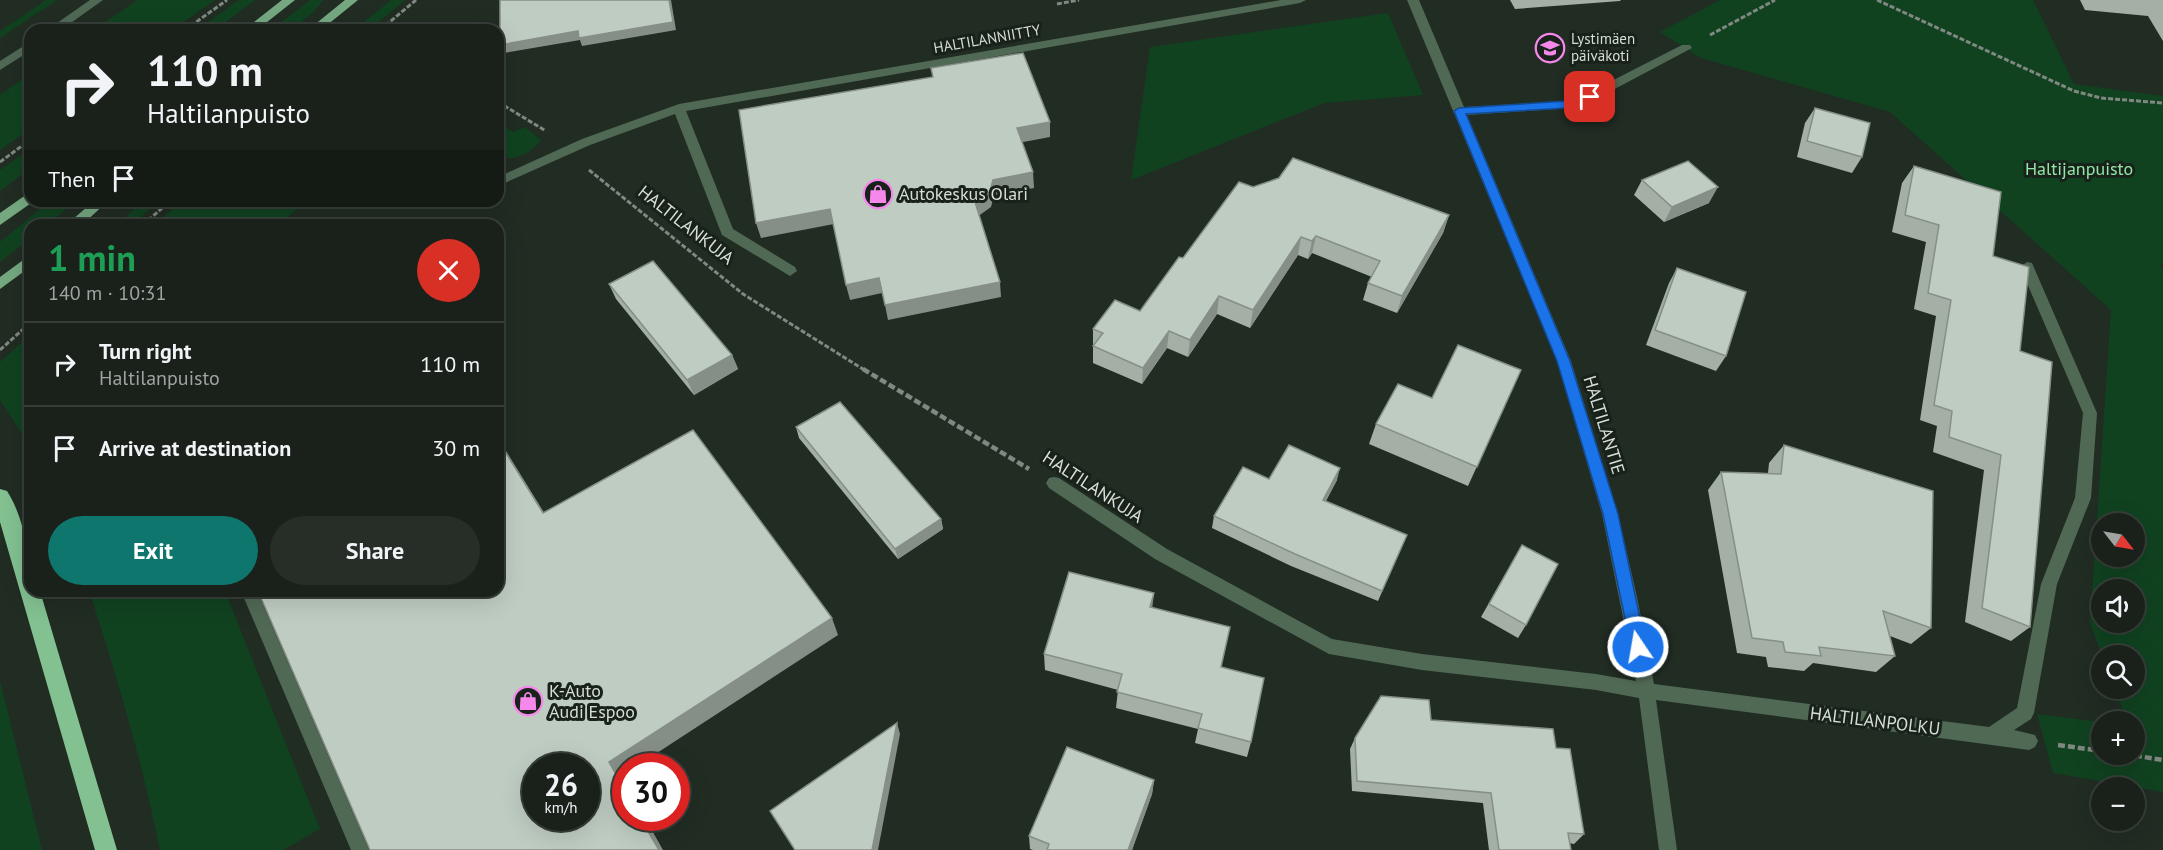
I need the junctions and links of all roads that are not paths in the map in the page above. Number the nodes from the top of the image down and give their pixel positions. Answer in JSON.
{"nodes":[{"id":1,"x":97,"y":0,"type":"edge"},
{"id":2,"x":289,"y":0,"type":"edge"},
{"id":3,"x":352,"y":0,"type":"edge"},
{"id":4,"x":1300,"y":0,"type":"edge"},
{"id":5,"x":1413,"y":0,"type":"edge"},
{"id":6,"x":62,"y":24,"type":"edge"},
{"id":7,"x":257,"y":24,"type":"edge"},
{"id":8,"x":322,"y":24,"type":"edge"},
{"id":9,"x":1686,"y":48,"type":"road end"},
{"id":10,"x":24,"y":50,"type":"edge"},
{"id":11,"x":0,"y":66,"type":"edge"},
{"id":12,"x":679,"y":108,"type":"junction"},
{"id":13,"x":1459,"y":111,"type":"junction"},
{"id":14,"x":504,"y":179,"type":"edge"},
{"id":15,"x":24,"y":202,"type":"edge"},
{"id":16,"x":95,"y":207,"type":"edge"},
{"id":17,"x":80,"y":219,"type":"edge"},
{"id":18,"x":0,"y":220,"type":"edge"},
{"id":19,"x":24,"y":265,"type":"edge"},
{"id":20,"x":2027,"y":267,"type":"edge"},
{"id":21,"x":790,"y":271,"type":"dead end"},
{"id":22,"x":0,"y":284,"type":"edge"},
{"id":23,"x":1054,"y":483,"type":"road end"},
{"id":24,"x":0,"y":497,"type":"edge"},
{"id":25,"x":24,"y":571,"type":"edge"},
{"id":26,"x":32,"y":597,"type":"edge"},
{"id":27,"x":252,"y":597,"type":"edge"},
{"id":28,"x":1648,"y":691,"type":"junction"},
{"id":29,"x":1992,"y":736,"type":"junction"},
{"id":30,"x":2029,"y":741,"type":"road end"},
{"id":31,"x":106,"y":850,"type":"edge"},
{"id":32,"x":360,"y":850,"type":"edge"},
{"id":33,"x":1668,"y":850,"type":"edge"}],
"edges":[{"from":1,"to":6,"type":"street"},
{"from":2,"to":7,"type":"main road"},
{"from":3,"to":8,"type":"main road"},
{"from":4,"to":12,"type":"street","name":"HALTILANNIITTY"},
{"from":5,"to":13,"type":"street","name":"HALTILANTIE"},
{"from":9,"to":13,"type":"street"},
{"from":10,"to":11,"type":"street"},
{"from":12,"to":14,"type":"street","name":"HALTILANNIITTY"},
{"from":12,"to":21,"type":"street"},
{"from":13,"to":28,"type":"street","name":"HALTILANTIE"},
{"from":15,"to":18,"type":"main road"},
{"from":16,"to":17,"type":"main road"},
{"from":19,"to":22,"type":"main road"},
{"from":20,"to":29,"type":"street"},
{"from":23,"to":28,"type":"street","name":"HALTILANKUJA"},
{"from":24,"to":25,"type":"highway"},
{"from":26,"to":31,"type":"highway"},
{"from":27,"to":32,"type":"street"},
{"from":28,"to":29,"type":"street","name":"HALTILANPOLKU"},
{"from":28,"to":33,"type":"street","name":"HALTILANTIE"},
{"from":29,"to":30,"type":"street","name":"HALTILANPOLKU"}]}
